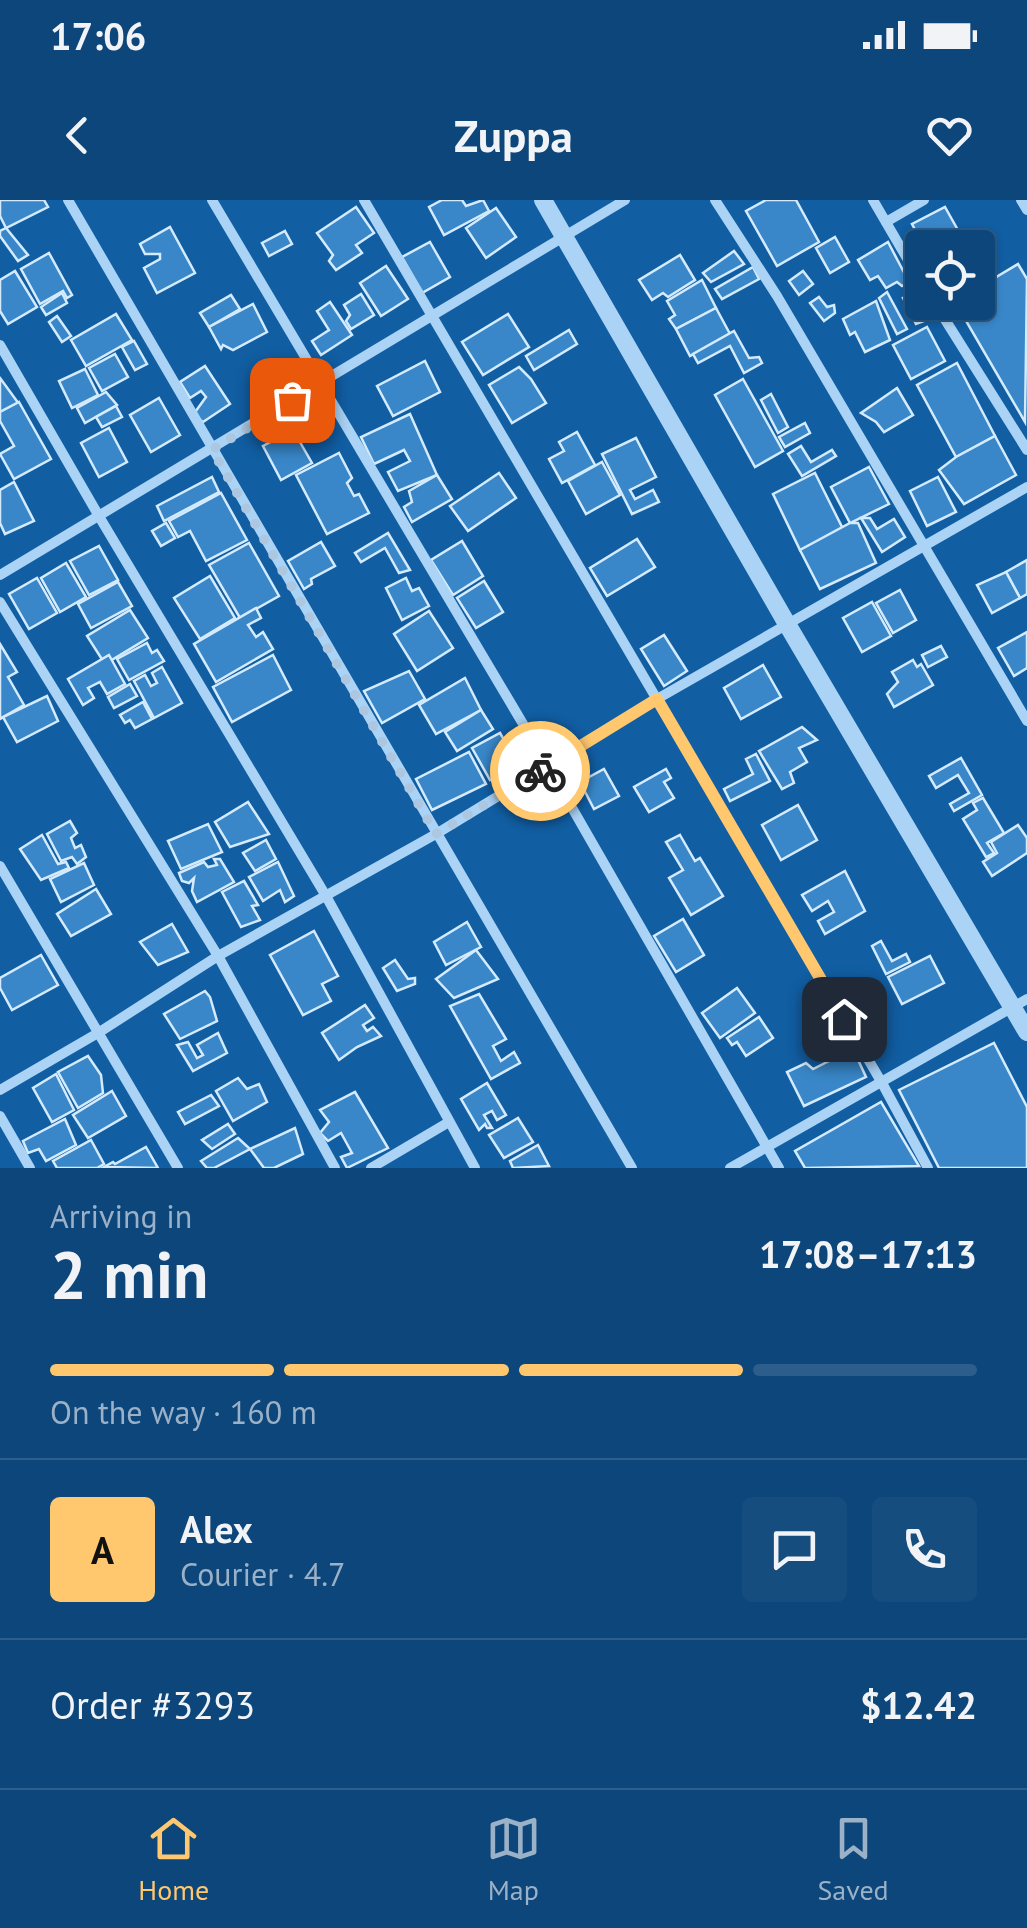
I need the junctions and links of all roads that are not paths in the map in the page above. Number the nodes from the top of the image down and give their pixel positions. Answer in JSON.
{"nodes":[{"id":1,"x":68,"y":200,"type":"edge"},
{"id":2,"x":212,"y":200,"type":"edge"},
{"id":3,"x":364,"y":200,"type":"edge"},
{"id":4,"x":543,"y":200,"type":"edge"},
{"id":5,"x":625,"y":200,"type":"edge"},
{"id":6,"x":715,"y":200,"type":"edge"},
{"id":7,"x":872,"y":200,"type":"edge"},
{"id":8,"x":924,"y":200,"type":"edge"},
{"id":9,"x":1022,"y":200,"type":"edge"},
{"id":10,"x":1027,"y":210,"type":"edge"},
{"id":11,"x":886,"y":222,"type":"junction"},
{"id":12,"x":564,"y":234,"type":"junction"},
{"id":13,"x":905,"y":255,"type":"edge"},
{"id":14,"x":432,"y":315,"type":"junction"},
{"id":15,"x":945,"y":320,"type":"edge"},
{"id":16,"x":0,"y":345,"type":"edge"},
{"id":17,"x":319,"y":383,"type":"junction"},
{"id":18,"x":212,"y":450,"type":"junction"},
{"id":19,"x":1027,"y":450,"type":"edge"},
{"id":20,"x":1027,"y":487,"type":"edge"},
{"id":21,"x":100,"y":518,"type":"junction"},
{"id":22,"x":922,"y":545,"type":"junction"},
{"id":23,"x":0,"y":575,"type":"edge"},
{"id":24,"x":0,"y":602,"type":"edge"},
{"id":25,"x":787,"y":624,"type":"junction"},
{"id":26,"x":657,"y":699,"type":"junction"},
{"id":27,"x":1027,"y":721,"type":"edge"},
{"id":28,"x":548,"y":766,"type":"junction"},
{"id":29,"x":436,"y":834,"type":"junction"},
{"id":30,"x":0,"y":866,"type":"edge"},
{"id":31,"x":326,"y":896,"type":"junction"},
{"id":32,"x":218,"y":956,"type":"junction"},
{"id":33,"x":1021,"y":1004,"type":"edge"},
{"id":34,"x":1027,"y":1032,"type":"edge"},
{"id":35,"x":98,"y":1033,"type":"junction"},
{"id":36,"x":882,"y":1083,"type":"junction"},
{"id":37,"x":0,"y":1090,"type":"edge"},
{"id":38,"x":0,"y":1116,"type":"edge"},
{"id":39,"x":448,"y":1122,"type":"junction"},
{"id":40,"x":768,"y":1148,"type":"junction"},
{"id":41,"x":30,"y":1168,"type":"edge"},
{"id":42,"x":178,"y":1168,"type":"edge"},
{"id":43,"x":335,"y":1168,"type":"edge"},
{"id":44,"x":372,"y":1168,"type":"edge"},
{"id":45,"x":475,"y":1168,"type":"edge"},
{"id":46,"x":632,"y":1168,"type":"edge"},
{"id":47,"x":730,"y":1168,"type":"edge"},
{"id":48,"x":779,"y":1168,"type":"edge"},
{"id":49,"x":928,"y":1168,"type":"edge"}],
"edges":[{"from":1,"to":18,"type":"street"},
{"from":2,"to":17,"type":"street"},
{"from":3,"to":14,"type":"street"},
{"from":4,"to":12,"type":"street"},
{"from":5,"to":12,"type":"street"},
{"from":6,"to":22,"type":"street"},
{"from":7,"to":11,"type":"street"},
{"from":8,"to":11,"type":"street"},
{"from":9,"to":10,"type":"street"},
{"from":11,"to":13,"type":"street"},
{"from":12,"to":14,"type":"street"},
{"from":12,"to":25,"type":"street"},
{"from":14,"to":17,"type":"street"},
{"from":14,"to":26,"type":"street"},
{"from":15,"to":19,"type":"street"},
{"from":16,"to":21,"type":"street"},
{"from":17,"to":18,"type":"street"},
{"from":17,"to":28,"type":"street"},
{"from":18,"to":21,"type":"street"},
{"from":18,"to":29,"type":"street"},
{"from":20,"to":22,"type":"street"},
{"from":21,"to":23,"type":"street"},
{"from":21,"to":31,"type":"street"},
{"from":22,"to":25,"type":"street"},
{"from":22,"to":27,"type":"street"},
{"from":24,"to":32,"type":"street"},
{"from":25,"to":26,"type":"street"},
{"from":25,"to":33,"type":"street"},
{"from":26,"to":28,"type":"street"},
{"from":26,"to":36,"type":"street"},
{"from":28,"to":29,"type":"street"},
{"from":28,"to":40,"type":"street"},
{"from":29,"to":31,"type":"street"},
{"from":29,"to":46,"type":"street"},
{"from":30,"to":35,"type":"street"},
{"from":31,"to":32,"type":"street"},
{"from":31,"to":39,"type":"street"},
{"from":32,"to":35,"type":"street"},
{"from":32,"to":43,"type":"street"},
{"from":33,"to":34,"type":"street"},
{"from":33,"to":36,"type":"street"},
{"from":35,"to":37,"type":"street"},
{"from":35,"to":42,"type":"street"},
{"from":36,"to":40,"type":"street"},
{"from":36,"to":49,"type":"street"},
{"from":38,"to":41,"type":"street"},
{"from":39,"to":44,"type":"street"},
{"from":39,"to":45,"type":"street"},
{"from":40,"to":47,"type":"street"},
{"from":40,"to":48,"type":"street"}]}
